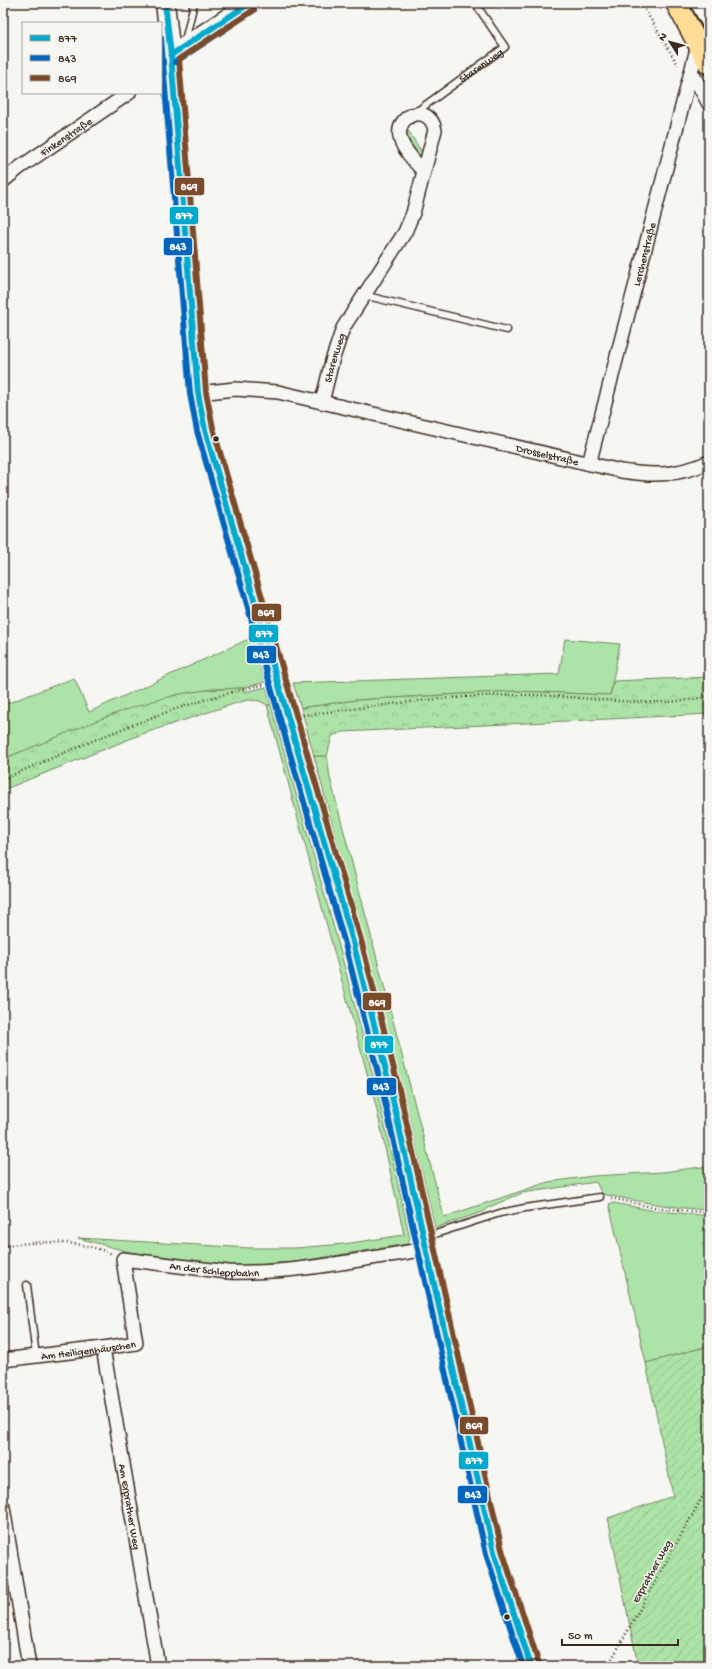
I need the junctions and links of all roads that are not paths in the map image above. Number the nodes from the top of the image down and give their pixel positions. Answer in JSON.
{"nodes":[{"id":1,"x":165,"y":3,"type":"edge"},
{"id":2,"x":194,"y":3,"type":"edge"},
{"id":3,"x":250,"y":3,"type":"edge"},
{"id":4,"x":475,"y":3,"type":"edge"},
{"id":5,"x":667,"y":3,"type":"edge"},
{"id":6,"x":676,"y":3,"type":"edge"},
{"id":7,"x":697,"y":3,"type":"edge"},
{"id":8,"x":709,"y":24,"type":"edge"},
{"id":9,"x":694,"y":38,"type":"junction"},
{"id":10,"x":172,"y":61,"type":"edge"},
{"id":11,"x":709,"y":64,"type":"edge"},
{"id":12,"x":692,"y":73,"type":"junction"},
{"id":13,"x":128,"y":94,"type":"edge"},
{"id":14,"x":709,"y":104,"type":"edge"},
{"id":15,"x":413,"y":114,"type":"junction"},
{"id":16,"x":424,"y":172,"type":"junction"},
{"id":17,"x":3,"y":181,"type":"edge"},
{"id":18,"x":363,"y":295,"type":"junction"},
{"id":19,"x":506,"y":330,"type":"dead end"},
{"id":20,"x":198,"y":393,"type":"junction"},
{"id":21,"x":322,"y":402,"type":"junction"},
{"id":22,"x":709,"y":462,"type":"edge"},
{"id":23,"x":589,"y":464,"type":"junction"},
{"id":24,"x":600,"y":1197,"type":"road end"},
{"id":25,"x":426,"y":1243,"type":"junction"},
{"id":26,"x":123,"y":1259,"type":"joint"},
{"id":27,"x":27,"y":1285,"type":"dead end"},
{"id":28,"x":103,"y":1348,"type":"junction"},
{"id":29,"x":36,"y":1356,"type":"junction"},
{"id":30,"x":3,"y":1360,"type":"edge"},
{"id":31,"x":3,"y":1507,"type":"edge"},
{"id":32,"x":29,"y":1666,"type":"edge"},
{"id":33,"x":158,"y":1666,"type":"edge"},
{"id":34,"x":531,"y":1666,"type":"edge"}],
"edges":[{"from":1,"to":10,"type":"main road"},
{"from":2,"to":10,"type":"lane"},
{"from":3,"to":10,"type":"main road"},
{"from":4,"to":15,"type":"lane","name":"Starenweg"},
{"from":5,"to":9,"type":"main road"},
{"from":6,"to":9,"type":"main road"},
{"from":7,"to":8,"type":"street"},
{"from":9,"to":11,"type":"main road"},
{"from":9,"to":12,"type":"street","name":"Lerchenstraße"},
{"from":10,"to":20,"type":"main road"},
{"from":12,"to":14,"type":"street"},
{"from":12,"to":23,"type":"street","name":"Lerchenstraße"},
{"from":13,"to":17,"type":"street","name":"Finkenstraße"},
{"from":15,"to":16,"type":"street","name":"Starenweg"},
{"from":15,"to":16,"type":"street","name":"Starenweg"},
{"from":16,"to":18,"type":"street","name":"Starenweg"},
{"from":18,"to":19,"type":"lane"},
{"from":18,"to":21,"type":"street","name":"Starenweg"},
{"from":20,"to":21,"type":"street","name":"Drosselstraße"},
{"from":20,"to":25,"type":"main road"},
{"from":21,"to":23,"type":"street","name":"Drosselstraße"},
{"from":22,"to":23,"type":"street","name":"Drosselstraße"},
{"from":24,"to":25,"type":"lane"},
{"from":25,"to":26,"type":"street","name":"An der Schleppbahn"},
{"from":25,"to":34,"type":"main road"},
{"from":26,"to":28,"type":"street","name":"Am Heiligenhäuschen"},
{"from":27,"to":29,"type":"lane"},
{"from":28,"to":29,"type":"street","name":"Am Heiligenhäuschen"},
{"from":28,"to":33,"type":"street","name":"Am Erprather Weg"},
{"from":29,"to":30,"type":"street","name":"Am Heiligenhäuschen"},
{"from":31,"to":32,"type":"street"}]}
